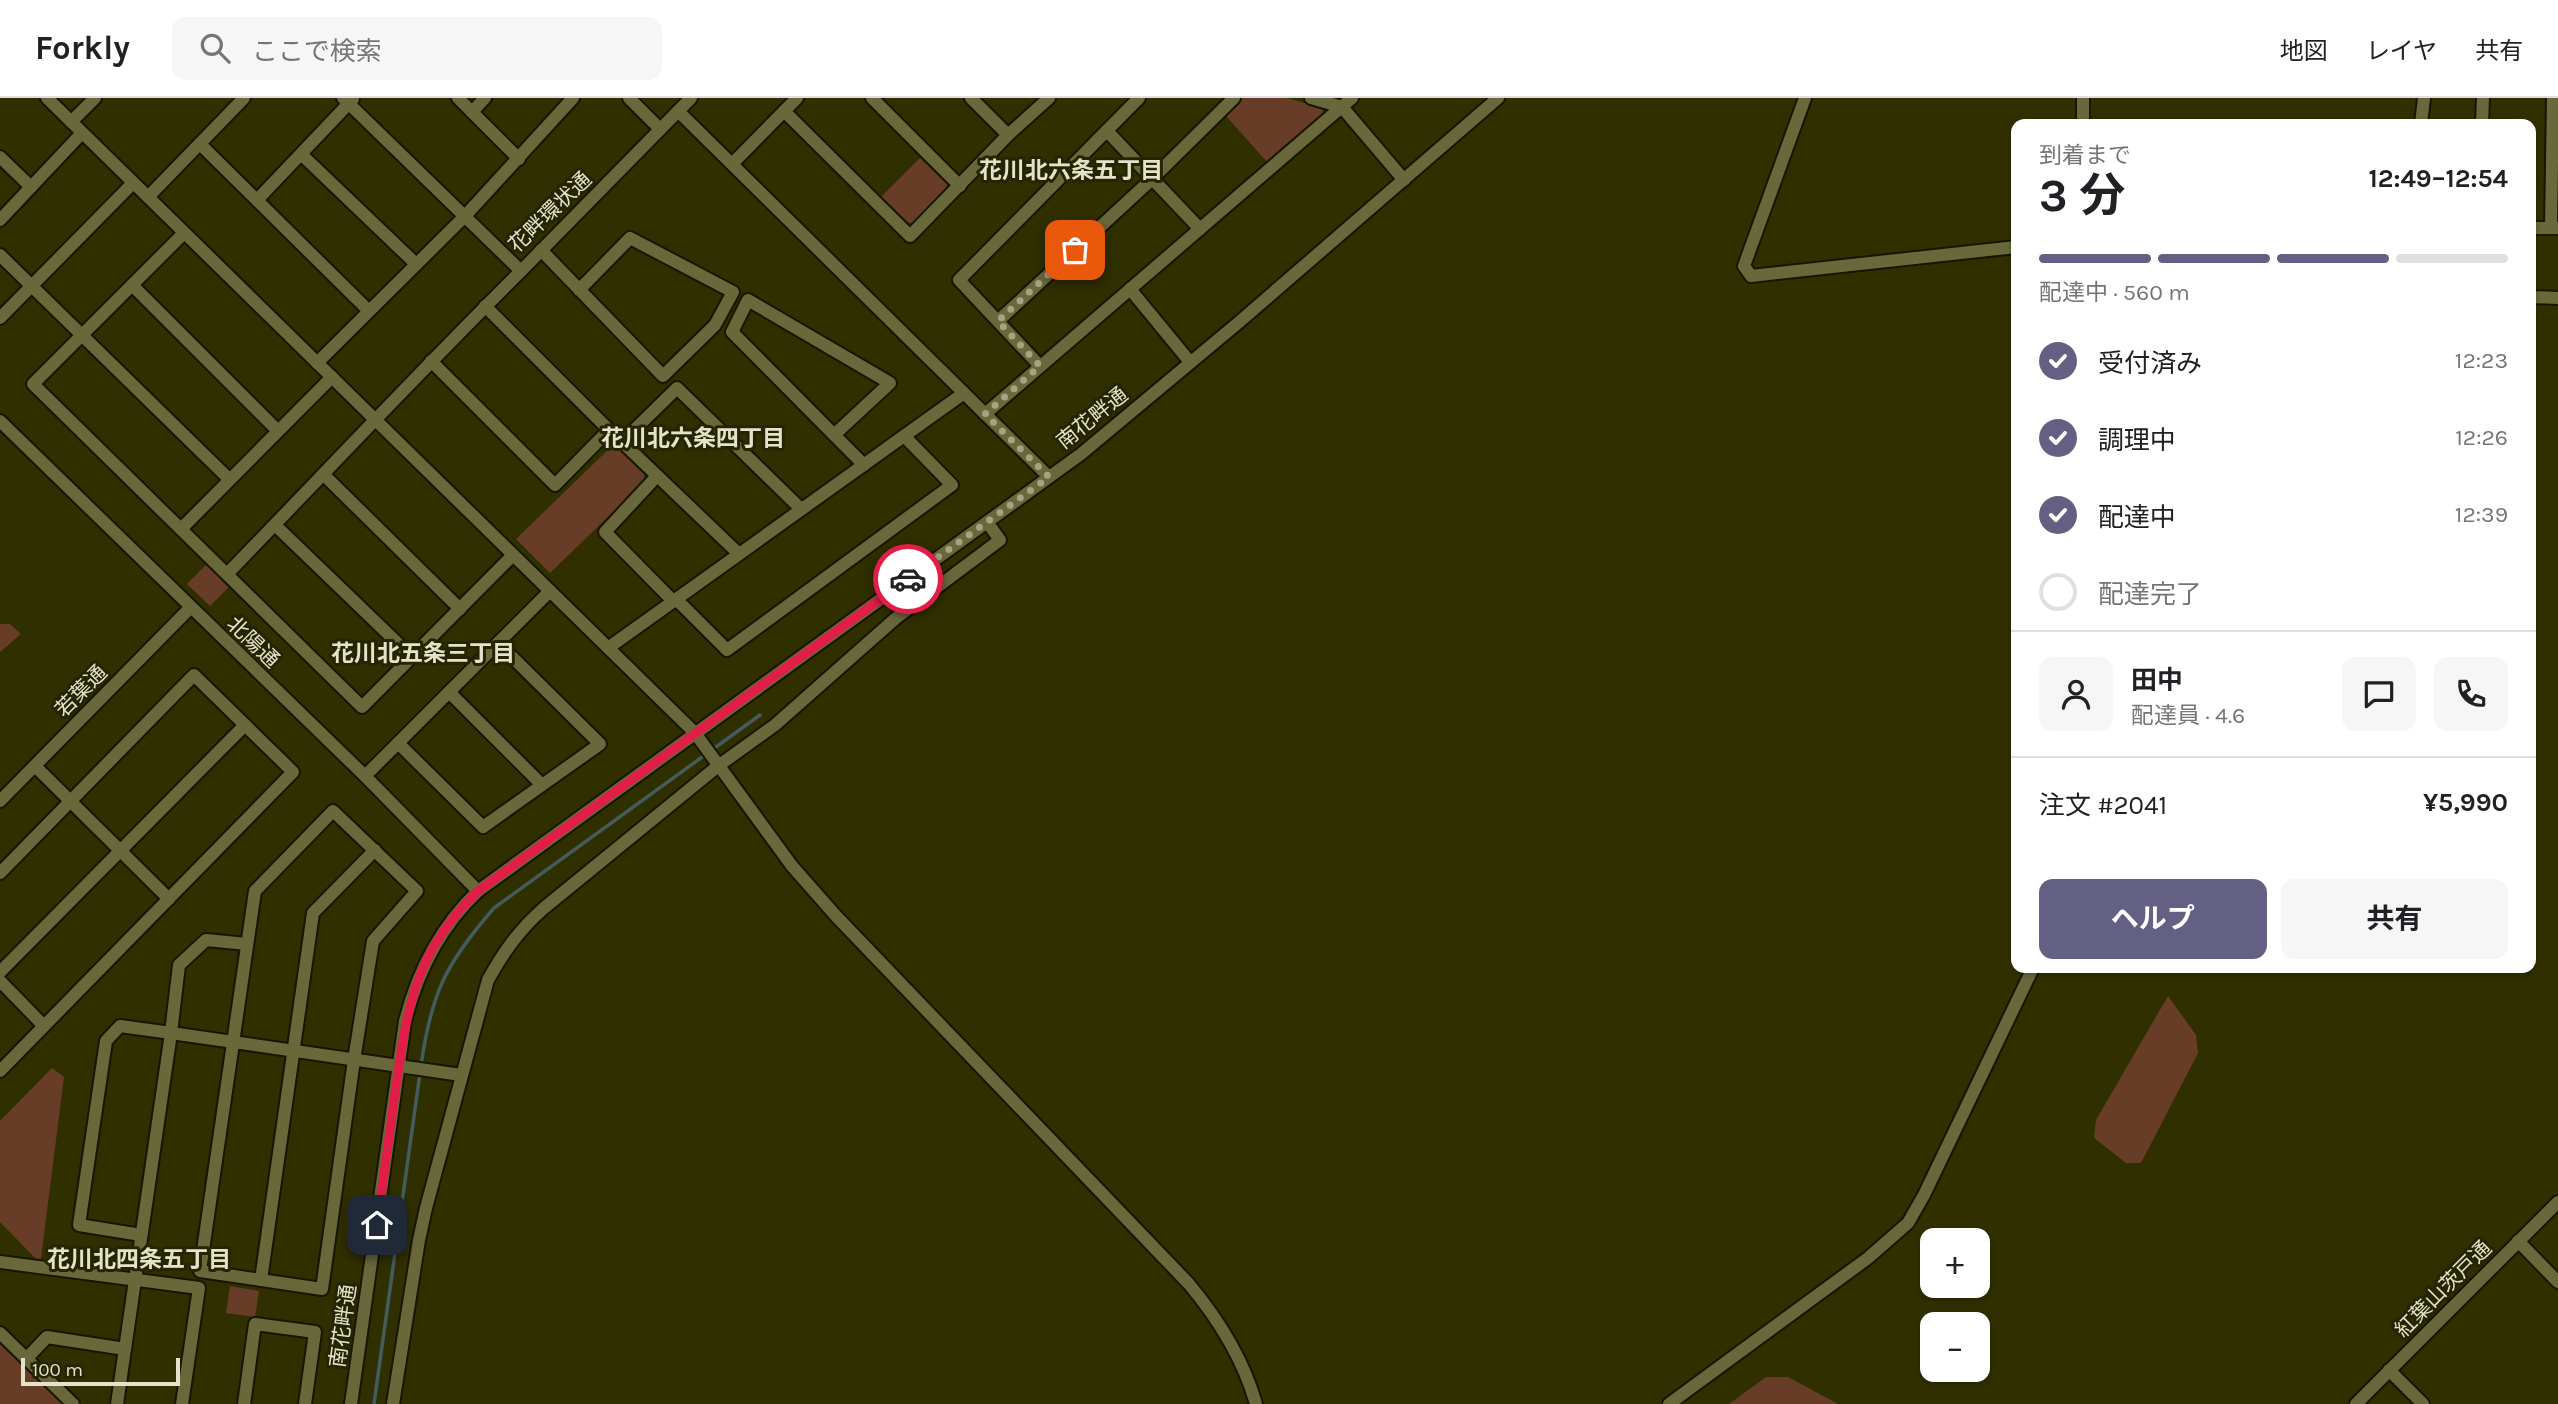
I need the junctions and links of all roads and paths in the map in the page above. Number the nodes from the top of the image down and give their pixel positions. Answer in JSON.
{"nodes":[{"id":1,"x":47,"y":98,"type":"edge"},
{"id":2,"x":95,"y":98,"type":"edge"},
{"id":3,"x":244,"y":98,"type":"edge"},
{"id":4,"x":458,"y":98,"type":"edge"},
{"id":5,"x":485,"y":98,"type":"edge"},
{"id":6,"x":573,"y":98,"type":"edge"},
{"id":7,"x":629,"y":98,"type":"edge"},
{"id":8,"x":691,"y":98,"type":"edge"},
{"id":9,"x":797,"y":98,"type":"edge"},
{"id":10,"x":872,"y":98,"type":"edge"},
{"id":11,"x":971,"y":98,"type":"edge"},
{"id":12,"x":1049,"y":98,"type":"edge"},
{"id":13,"x":1139,"y":98,"type":"edge"},
{"id":14,"x":1234,"y":98,"type":"edge"},
{"id":15,"x":1311,"y":98,"type":"edge"},
{"id":16,"x":1498,"y":98,"type":"edge"},
{"id":17,"x":1805,"y":98,"type":"edge"},
{"id":18,"x":2083,"y":98,"type":"edge"},
{"id":19,"x":2424,"y":98,"type":"edge"},
{"id":20,"x":2483,"y":98,"type":"edge"},
{"id":21,"x":2553,"y":98,"type":"edge"},
{"id":22,"x":349,"y":100,"type":"edge"},
{"id":23,"x":1347,"y":102,"type":"edge"},
{"id":24,"x":678,"y":111,"type":"junction"},
{"id":25,"x":784,"y":111,"type":"junction"},
{"id":26,"x":472,"y":112,"type":"junction"},
{"id":27,"x":2083,"y":119,"type":"edge"},
{"id":28,"x":2422,"y":119,"type":"edge"},
{"id":29,"x":2482,"y":119,"type":"edge"},
{"id":30,"x":71,"y":122,"type":"junction"},
{"id":31,"x":660,"y":129,"type":"junction"},
{"id":32,"x":1107,"y":131,"type":"junction"},
{"id":33,"x":82,"y":133,"type":"junction"},
{"id":34,"x":1008,"y":135,"type":"junction"},
{"id":35,"x":200,"y":144,"type":"junction"},
{"id":36,"x":301,"y":154,"type":"junction"},
{"id":37,"x":0,"y":156,"type":"edge"},
{"id":38,"x":519,"y":159,"type":"junction"},
{"id":39,"x":732,"y":164,"type":"junction"},
{"id":40,"x":1152,"y":179,"type":"junction"},
{"id":41,"x":1404,"y":180,"type":"junction"},
{"id":42,"x":133,"y":183,"type":"junction"},
{"id":43,"x":960,"y":186,"type":"junction"},
{"id":44,"x":32,"y":187,"type":"junction"},
{"id":45,"x":148,"y":197,"type":"junction"},
{"id":46,"x":257,"y":200,"type":"junction"},
{"id":47,"x":464,"y":216,"type":"junction"},
{"id":48,"x":0,"y":220,"type":"edge"},
{"id":49,"x":2536,"y":228,"type":"edge"},
{"id":50,"x":2554,"y":228,"type":"edge"},
{"id":51,"x":1200,"y":229,"type":"junction"},
{"id":52,"x":184,"y":233,"type":"junction"},
{"id":53,"x":2011,"y":248,"type":"edge"},
{"id":54,"x":541,"y":250,"type":"junction"},
{"id":55,"x":0,"y":255,"type":"edge"},
{"id":56,"x":416,"y":264,"type":"junction"},
{"id":57,"x":521,"y":271,"type":"junction"},
{"id":58,"x":132,"y":285,"type":"junction"},
{"id":59,"x":32,"y":286,"type":"junction"},
{"id":60,"x":1130,"y":289,"type":"junction"},
{"id":61,"x":579,"y":290,"type":"junction"},
{"id":62,"x":2536,"y":297,"type":"edge"},
{"id":63,"x":2558,"y":298,"type":"edge"},
{"id":64,"x":485,"y":306,"type":"junction"},
{"id":65,"x":369,"y":311,"type":"junction"},
{"id":66,"x":0,"y":318,"type":"edge"},
{"id":67,"x":998,"y":321,"type":"junction"},
{"id":68,"x":82,"y":335,"type":"junction"},
{"id":69,"x":431,"y":361,"type":"junction"},
{"id":70,"x":1190,"y":362,"type":"junction"},
{"id":71,"x":317,"y":363,"type":"junction"},
{"id":72,"x":1040,"y":366,"type":"junction"},
{"id":73,"x":332,"y":377,"type":"junction"},
{"id":74,"x":964,"y":393,"type":"junction"},
{"id":75,"x":985,"y":414,"type":"junction"},
{"id":76,"x":0,"y":421,"type":"edge"},
{"id":77,"x":377,"y":421,"type":"junction"},
{"id":78,"x":278,"y":431,"type":"junction"},
{"id":79,"x":834,"y":435,"type":"junction"},
{"id":80,"x":904,"y":436,"type":"junction"},
{"id":81,"x":864,"y":465,"type":"junction"},
{"id":82,"x":324,"y":475,"type":"junction"},
{"id":83,"x":657,"y":476,"type":"junction"},
{"id":84,"x":1049,"y":477,"type":"junction"},
{"id":85,"x":229,"y":479,"type":"junction"},
{"id":86,"x":801,"y":509,"type":"junction"},
{"id":87,"x":987,"y":522,"type":"junction"},
{"id":88,"x":275,"y":525,"type":"junction"},
{"id":89,"x":181,"y":529,"type":"junction"},
{"id":90,"x":738,"y":554,"type":"junction"},
{"id":91,"x":513,"y":555,"type":"junction"},
{"id":92,"x":227,"y":574,"type":"junction"},
{"id":93,"x":550,"y":591,"type":"junction"},
{"id":94,"x":674,"y":600,"type":"junction"},
{"id":95,"x":190,"y":608,"type":"junction"},
{"id":96,"x":460,"y":609,"type":"junction"},
{"id":97,"x":498,"y":643,"type":"junction"},
{"id":98,"x":608,"y":648,"type":"junction"},
{"id":99,"x":412,"y":657,"type":"junction"},
{"id":100,"x":449,"y":692,"type":"junction"},
{"id":101,"x":244,"y":724,"type":"junction"},
{"id":102,"x":698,"y":738,"type":"junction"},
{"id":103,"x":398,"y":743,"type":"junction"},
{"id":104,"x":715,"y":762,"type":"junction"},
{"id":105,"x":34,"y":766,"type":"junction"},
{"id":106,"x":365,"y":776,"type":"junction"},
{"id":107,"x":542,"y":785,"type":"junction"},
{"id":108,"x":0,"y":801,"type":"edge"},
{"id":109,"x":70,"y":802,"type":"junction"},
{"id":110,"x":119,"y":850,"type":"junction"},
{"id":111,"x":375,"y":850,"type":"junction"},
{"id":112,"x":0,"y":873,"type":"edge"},
{"id":113,"x":478,"y":891,"type":"junction"},
{"id":114,"x":169,"y":899,"type":"junction"},
{"id":115,"x":247,"y":944,"type":"junction"},
{"id":116,"x":0,"y":972,"type":"edge"},
{"id":117,"x":2031,"y":973,"type":"edge"},
{"id":118,"x":0,"y":981,"type":"edge"},
{"id":119,"x":44,"y":1026,"type":"junction"},
{"id":120,"x":171,"y":1033,"type":"junction"},
{"id":121,"x":233,"y":1042,"type":"junction"},
{"id":122,"x":294,"y":1051,"type":"junction"},
{"id":123,"x":354,"y":1060,"type":"junction"},
{"id":124,"x":2,"y":1064,"type":"edge"},
{"id":125,"x":406,"y":1067,"type":"junction"},
{"id":126,"x":461,"y":1075,"type":"junction"},
{"id":127,"x":2558,"y":1202,"type":"edge"},
{"id":128,"x":141,"y":1235,"type":"junction"},
{"id":129,"x":2518,"y":1241,"type":"junction"},
{"id":130,"x":0,"y":1262,"type":"edge"},
{"id":131,"x":135,"y":1279,"type":"junction"},
{"id":132,"x":261,"y":1280,"type":"junction"},
{"id":133,"x":2558,"y":1282,"type":"edge"},
{"id":134,"x":0,"y":1333,"type":"edge"},
{"id":135,"x":125,"y":1349,"type":"junction"},
{"id":136,"x":26,"y":1359,"type":"junction"},
{"id":137,"x":2389,"y":1370,"type":"junction"},
{"id":138,"x":73,"y":1404,"type":"edge"},
{"id":139,"x":117,"y":1404,"type":"edge"},
{"id":140,"x":182,"y":1404,"type":"edge"},
{"id":141,"x":244,"y":1404,"type":"edge"},
{"id":142,"x":305,"y":1404,"type":"edge"},
{"id":143,"x":351,"y":1404,"type":"edge"},
{"id":144,"x":393,"y":1404,"type":"edge"},
{"id":145,"x":1256,"y":1404,"type":"edge"},
{"id":146,"x":1669,"y":1404,"type":"edge"},
{"id":147,"x":2356,"y":1404,"type":"edge"},
{"id":148,"x":2423,"y":1404,"type":"edge"}],
"edges":[{"from":1,"to":30,"type":"street"},
{"from":2,"to":30,"type":"street"},
{"from":3,"to":35,"type":"street"},
{"from":4,"to":26,"type":"street"},
{"from":5,"to":26,"type":"street"},
{"from":6,"to":38,"type":"street"},
{"from":7,"to":31,"type":"street"},
{"from":8,"to":24,"type":"street","name":"花畔環状通"},
{"from":9,"to":25,"type":"street"},
{"from":10,"to":43,"type":"street"},
{"from":11,"to":34,"type":"street"},
{"from":12,"to":34,"type":"street"},
{"from":13,"to":32,"type":"street"},
{"from":14,"to":40,"type":"street"},
{"from":15,"to":23,"type":"street"},
{"from":16,"to":41,"type":"street","name":"南花畔通"},
{"from":17,"to":53,"type":"street"},
{"from":18,"to":27,"type":"street"},
{"from":19,"to":28,"type":"street"},
{"from":20,"to":29,"type":"street"},
{"from":21,"to":50,"type":"street"},
{"from":22,"to":36,"type":"street"},
{"from":22,"to":47,"type":"street","name":"花畔環状通"},
{"from":23,"to":41,"type":"street"},
{"from":23,"to":51,"type":"street"},
{"from":24,"to":31,"type":"street","name":"花畔環状通"},
{"from":24,"to":39,"type":"street"},
{"from":25,"to":39,"type":"street"},
{"from":25,"to":43,"type":"street"},
{"from":26,"to":38,"type":"street"},
{"from":30,"to":33,"type":"street"},
{"from":31,"to":54,"type":"street","name":"花畔環状通"},
{"from":32,"to":40,"type":"street"},
{"from":32,"to":67,"type":"street"},
{"from":33,"to":42,"type":"street"},
{"from":33,"to":44,"type":"street"},
{"from":34,"to":43,"type":"street"},
{"from":35,"to":45,"type":"street"},
{"from":35,"to":46,"type":"street"},
{"from":36,"to":46,"type":"street"},
{"from":36,"to":56,"type":"street"},
{"from":37,"to":44,"type":"street"},
{"from":38,"to":47,"type":"street"},
{"from":39,"to":74,"type":"street"},
{"from":40,"to":51,"type":"street"},
{"from":40,"to":67,"type":"street"},
{"from":41,"to":70,"type":"street","name":"南花畔通"},
{"from":42,"to":45,"type":"street"},
{"from":42,"to":59,"type":"street"},
{"from":44,"to":48,"type":"street"},
{"from":45,"to":52,"type":"street"},
{"from":46,"to":65,"type":"street"},
{"from":47,"to":56,"type":"street"},
{"from":47,"to":57,"type":"street","name":"花畔環状通"},
{"from":49,"to":50,"type":"street"},
{"from":51,"to":60,"type":"street"},
{"from":52,"to":58,"type":"street"},
{"from":52,"to":71,"type":"street"},
{"from":54,"to":57,"type":"street","name":"花畔環状通"},
{"from":54,"to":61,"type":"street"},
{"from":55,"to":59,"type":"street"},
{"from":56,"to":65,"type":"street"},
{"from":57,"to":64,"type":"street"},
{"from":58,"to":68,"type":"street"},
{"from":58,"to":78,"type":"street"},
{"from":59,"to":66,"type":"street"},
{"from":59,"to":68,"type":"street"},
{"from":60,"to":70,"type":"street"},
{"from":60,"to":72,"type":"street"},
{"from":61,"to":61,"type":"street"},
{"from":62,"to":63,"type":"street"},
{"from":64,"to":69,"type":"street"},
{"from":64,"to":69,"type":"street"},
{"from":65,"to":71,"type":"street"},
{"from":67,"to":72,"type":"street"},
{"from":68,"to":85,"type":"street"},
{"from":68,"to":89,"type":"street"},
{"from":69,"to":77,"type":"street"},
{"from":70,"to":84,"type":"street","name":"南花畔通"},
{"from":71,"to":73,"type":"street"},
{"from":72,"to":75,"type":"street"},
{"from":73,"to":77,"type":"street"},
{"from":73,"to":78,"type":"street"},
{"from":74,"to":75,"type":"street"},
{"from":74,"to":80,"type":"street"},
{"from":75,"to":84,"type":"street"},
{"from":76,"to":95,"type":"street","name":"北陽通"},
{"from":77,"to":82,"type":"street"},
{"from":77,"to":91,"type":"street"},
{"from":78,"to":85,"type":"street"},
{"from":79,"to":79,"type":"street"},
{"from":79,"to":81,"type":"street"},
{"from":80,"to":81,"type":"street"},
{"from":80,"to":94,"type":"street"},
{"from":81,"to":86,"type":"street"},
{"from":82,"to":88,"type":"street"},
{"from":82,"to":96,"type":"street"},
{"from":83,"to":86,"type":"street"},
{"from":83,"to":90,"type":"street"},
{"from":83,"to":94,"type":"street"},
{"from":84,"to":87,"type":"street","name":"南花畔通"},
{"from":85,"to":89,"type":"street"},
{"from":86,"to":90,"type":"street"},
{"from":87,"to":102,"type":"street","name":"南花畔通"},
{"from":87,"to":104,"type":"street"},
{"from":88,"to":92,"type":"street"},
{"from":88,"to":99,"type":"street"},
{"from":89,"to":92,"type":"street"},
{"from":90,"to":94,"type":"street"},
{"from":91,"to":93,"type":"street"},
{"from":91,"to":96,"type":"street"},
{"from":92,"to":99,"type":"street"},
{"from":93,"to":97,"type":"street"},
{"from":93,"to":98,"type":"street"},
{"from":94,"to":98,"type":"street"},
{"from":95,"to":105,"type":"street","name":"若葉通"},
{"from":95,"to":106,"type":"street","name":"北陽通"},
{"from":96,"to":99,"type":"street"},
{"from":97,"to":100,"type":"street"},
{"from":97,"to":107,"type":"street"},
{"from":98,"to":102,"type":"street"},
{"from":100,"to":103,"type":"street"},
{"from":100,"to":107,"type":"street"},
{"from":101,"to":109,"type":"street"},
{"from":101,"to":110,"type":"street"},
{"from":101,"to":114,"type":"street"},
{"from":102,"to":104,"type":"street"},
{"from":102,"to":113,"type":"street","name":"南花畔通"},
{"from":103,"to":106,"type":"street"},
{"from":103,"to":107,"type":"street"},
{"from":104,"to":126,"type":"street"},
{"from":104,"to":145,"type":"street"},
{"from":105,"to":108,"type":"street","name":"若葉通"},
{"from":105,"to":109,"type":"street"},
{"from":106,"to":113,"type":"street","name":"北陽通"},
{"from":109,"to":110,"type":"street"},
{"from":109,"to":112,"type":"street"},
{"from":110,"to":114,"type":"street"},
{"from":110,"to":116,"type":"street"},
{"from":111,"to":115,"type":"street"},
{"from":111,"to":122,"type":"street"},
{"from":111,"to":123,"type":"street"},
{"from":113,"to":125,"type":"street","name":"南花畔通"},
{"from":114,"to":119,"type":"street"},
{"from":115,"to":120,"type":"street"},
{"from":115,"to":121,"type":"street"},
{"from":117,"to":146,"type":"street"},
{"from":118,"to":119,"type":"street"},
{"from":119,"to":124,"type":"street"},
{"from":120,"to":121,"type":"street"},
{"from":120,"to":128,"type":"street"},
{"from":120,"to":128,"type":"street"},
{"from":121,"to":122,"type":"street"},
{"from":121,"to":132,"type":"street"},
{"from":122,"to":123,"type":"street"},
{"from":122,"to":132,"type":"street"},
{"from":123,"to":125,"type":"street"},
{"from":123,"to":132,"type":"street"},
{"from":125,"to":126,"type":"street"},
{"from":125,"to":143,"type":"street","name":"南花畔通"},
{"from":126,"to":144,"type":"street"},
{"from":127,"to":129,"type":"street","name":"紅葉山茨戸通"},
{"from":128,"to":131,"type":"street"},
{"from":129,"to":133,"type":"street"},
{"from":129,"to":137,"type":"street","name":"紅葉山茨戸通"},
{"from":130,"to":131,"type":"street"},
{"from":131,"to":135,"type":"street"},
{"from":131,"to":140,"type":"street"},
{"from":134,"to":136,"type":"street"},
{"from":135,"to":136,"type":"street"},
{"from":135,"to":139,"type":"street"},
{"from":136,"to":138,"type":"street"},
{"from":137,"to":147,"type":"street","name":"紅葉山茨戸通"},
{"from":137,"to":148,"type":"street"},
{"from":141,"to":142,"type":"street"}]}
